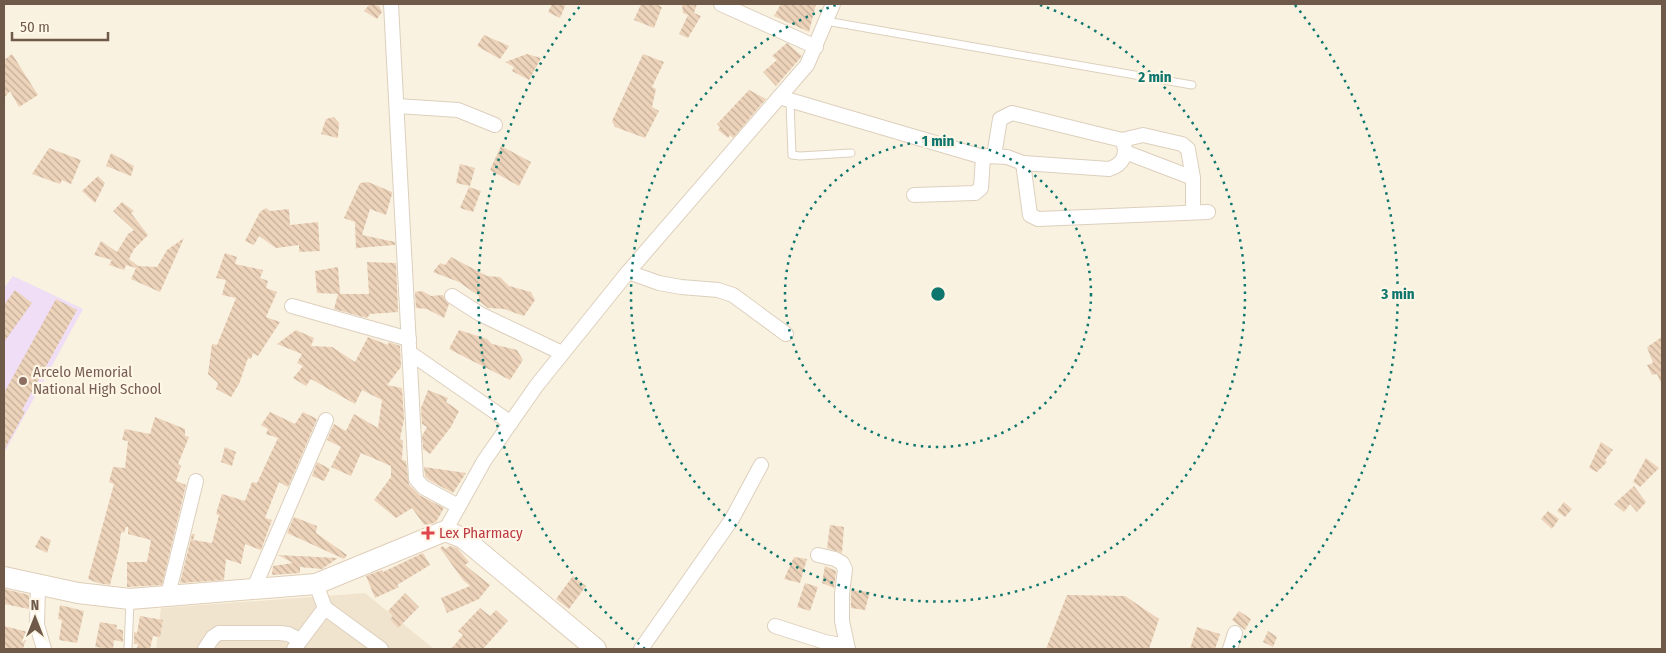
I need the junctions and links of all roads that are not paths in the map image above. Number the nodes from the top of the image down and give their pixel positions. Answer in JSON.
{"nodes":[{"id":1,"x":391,"y":4,"type":"edge"},
{"id":2,"x":721,"y":4,"type":"edge"},
{"id":3,"x":833,"y":4,"type":"edge"},
{"id":4,"x":826,"y":21,"type":"junction"},
{"id":5,"x":816,"y":47,"type":"junction"},
{"id":6,"x":1192,"y":85,"type":"dead end"},
{"id":7,"x":784,"y":100,"type":"junction"},
{"id":8,"x":397,"y":106,"type":"junction"},
{"id":9,"x":495,"y":125,"type":"dead end"},
{"id":10,"x":1123,"y":146,"type":"junction"},
{"id":11,"x":850,"y":153,"type":"dead end"},
{"id":12,"x":988,"y":156,"type":"junction"},
{"id":13,"x":1023,"y":162,"type":"junction"},
{"id":14,"x":1193,"y":178,"type":"junction"},
{"id":15,"x":914,"y":195,"type":"dead end"},
{"id":16,"x":1193,"y":212,"type":"junction"},
{"id":17,"x":1208,"y":212,"type":"dead end"},
{"id":18,"x":628,"y":272,"type":"junction"},
{"id":19,"x":452,"y":296,"type":"dead end"},
{"id":20,"x":292,"y":306,"type":"dead end"},
{"id":21,"x":786,"y":334,"type":"dead end"},
{"id":22,"x":410,"y":346,"type":"junction"},
{"id":23,"x":562,"y":353,"type":"junction"},
{"id":24,"x":326,"y":420,"type":"dead end"},
{"id":25,"x":511,"y":423,"type":"junction"},
{"id":26,"x":761,"y":465,"type":"dead end"},
{"id":27,"x":196,"y":481,"type":"dead end"},
{"id":28,"x":458,"y":506,"type":"junction"},
{"id":29,"x":446,"y":531,"type":"junction"},
{"id":30,"x":818,"y":555,"type":"dead end"},
{"id":31,"x":4,"y":577,"type":"edge"},
{"id":32,"x":316,"y":584,"type":"junction"},
{"id":33,"x":38,"y":586,"type":"junction"},
{"id":34,"x":254,"y":588,"type":"junction"},
{"id":35,"x":168,"y":595,"type":"junction"},
{"id":36,"x":130,"y":599,"type":"junction"},
{"id":37,"x":325,"y":608,"type":"junction"},
{"id":38,"x":775,"y":626,"type":"dead end"},
{"id":39,"x":1235,"y":633,"type":"dead end"},
{"id":40,"x":297,"y":645,"type":"edge"},
{"id":41,"x":847,"y":647,"type":"edge"},
{"id":42,"x":44,"y":649,"type":"edge"},
{"id":43,"x":128,"y":649,"type":"edge"},
{"id":44,"x":205,"y":649,"type":"edge"},
{"id":45,"x":381,"y":649,"type":"edge"},
{"id":46,"x":596,"y":649,"type":"edge"},
{"id":47,"x":641,"y":649,"type":"edge"},
{"id":48,"x":1230,"y":649,"type":"edge"}],
"edges":[{"from":1,"to":8,"type":"street"},
{"from":2,"to":5,"type":"street"},
{"from":3,"to":4,"type":"street"},
{"from":4,"to":5,"type":"street"},
{"from":4,"to":6,"type":"lane"},
{"from":5,"to":7,"type":"street"},
{"from":7,"to":11,"type":"lane"},
{"from":7,"to":12,"type":"street"},
{"from":7,"to":18,"type":"street"},
{"from":8,"to":9,"type":"street"},
{"from":8,"to":22,"type":"street"},
{"from":10,"to":12,"type":"street"},
{"from":10,"to":13,"type":"street"},
{"from":10,"to":14,"type":"street"},
{"from":10,"to":14,"type":"street"},
{"from":12,"to":13,"type":"street"},
{"from":12,"to":15,"type":"street"},
{"from":13,"to":16,"type":"street"},
{"from":14,"to":16,"type":"street"},
{"from":16,"to":17,"type":"street"},
{"from":18,"to":21,"type":"street"},
{"from":18,"to":23,"type":"street"},
{"from":19,"to":23,"type":"street"},
{"from":20,"to":22,"type":"street"},
{"from":22,"to":25,"type":"street"},
{"from":22,"to":28,"type":"street"},
{"from":23,"to":25,"type":"street"},
{"from":24,"to":34,"type":"street"},
{"from":25,"to":28,"type":"street"},
{"from":26,"to":47,"type":"street"},
{"from":27,"to":35,"type":"street"},
{"from":28,"to":29,"type":"street"},
{"from":29,"to":32,"type":"street"},
{"from":29,"to":46,"type":"street"},
{"from":30,"to":41,"type":"street"},
{"from":31,"to":33,"type":"street"},
{"from":32,"to":34,"type":"street"},
{"from":32,"to":37,"type":"street"},
{"from":33,"to":36,"type":"street"},
{"from":33,"to":42,"type":"street"},
{"from":34,"to":35,"type":"street"},
{"from":35,"to":36,"type":"street"},
{"from":36,"to":43,"type":"lane"},
{"from":37,"to":40,"type":"street"},
{"from":37,"to":45,"type":"street"},
{"from":38,"to":41,"type":"street"},
{"from":39,"to":48,"type":"street"},
{"from":40,"to":44,"type":"street"}]}
